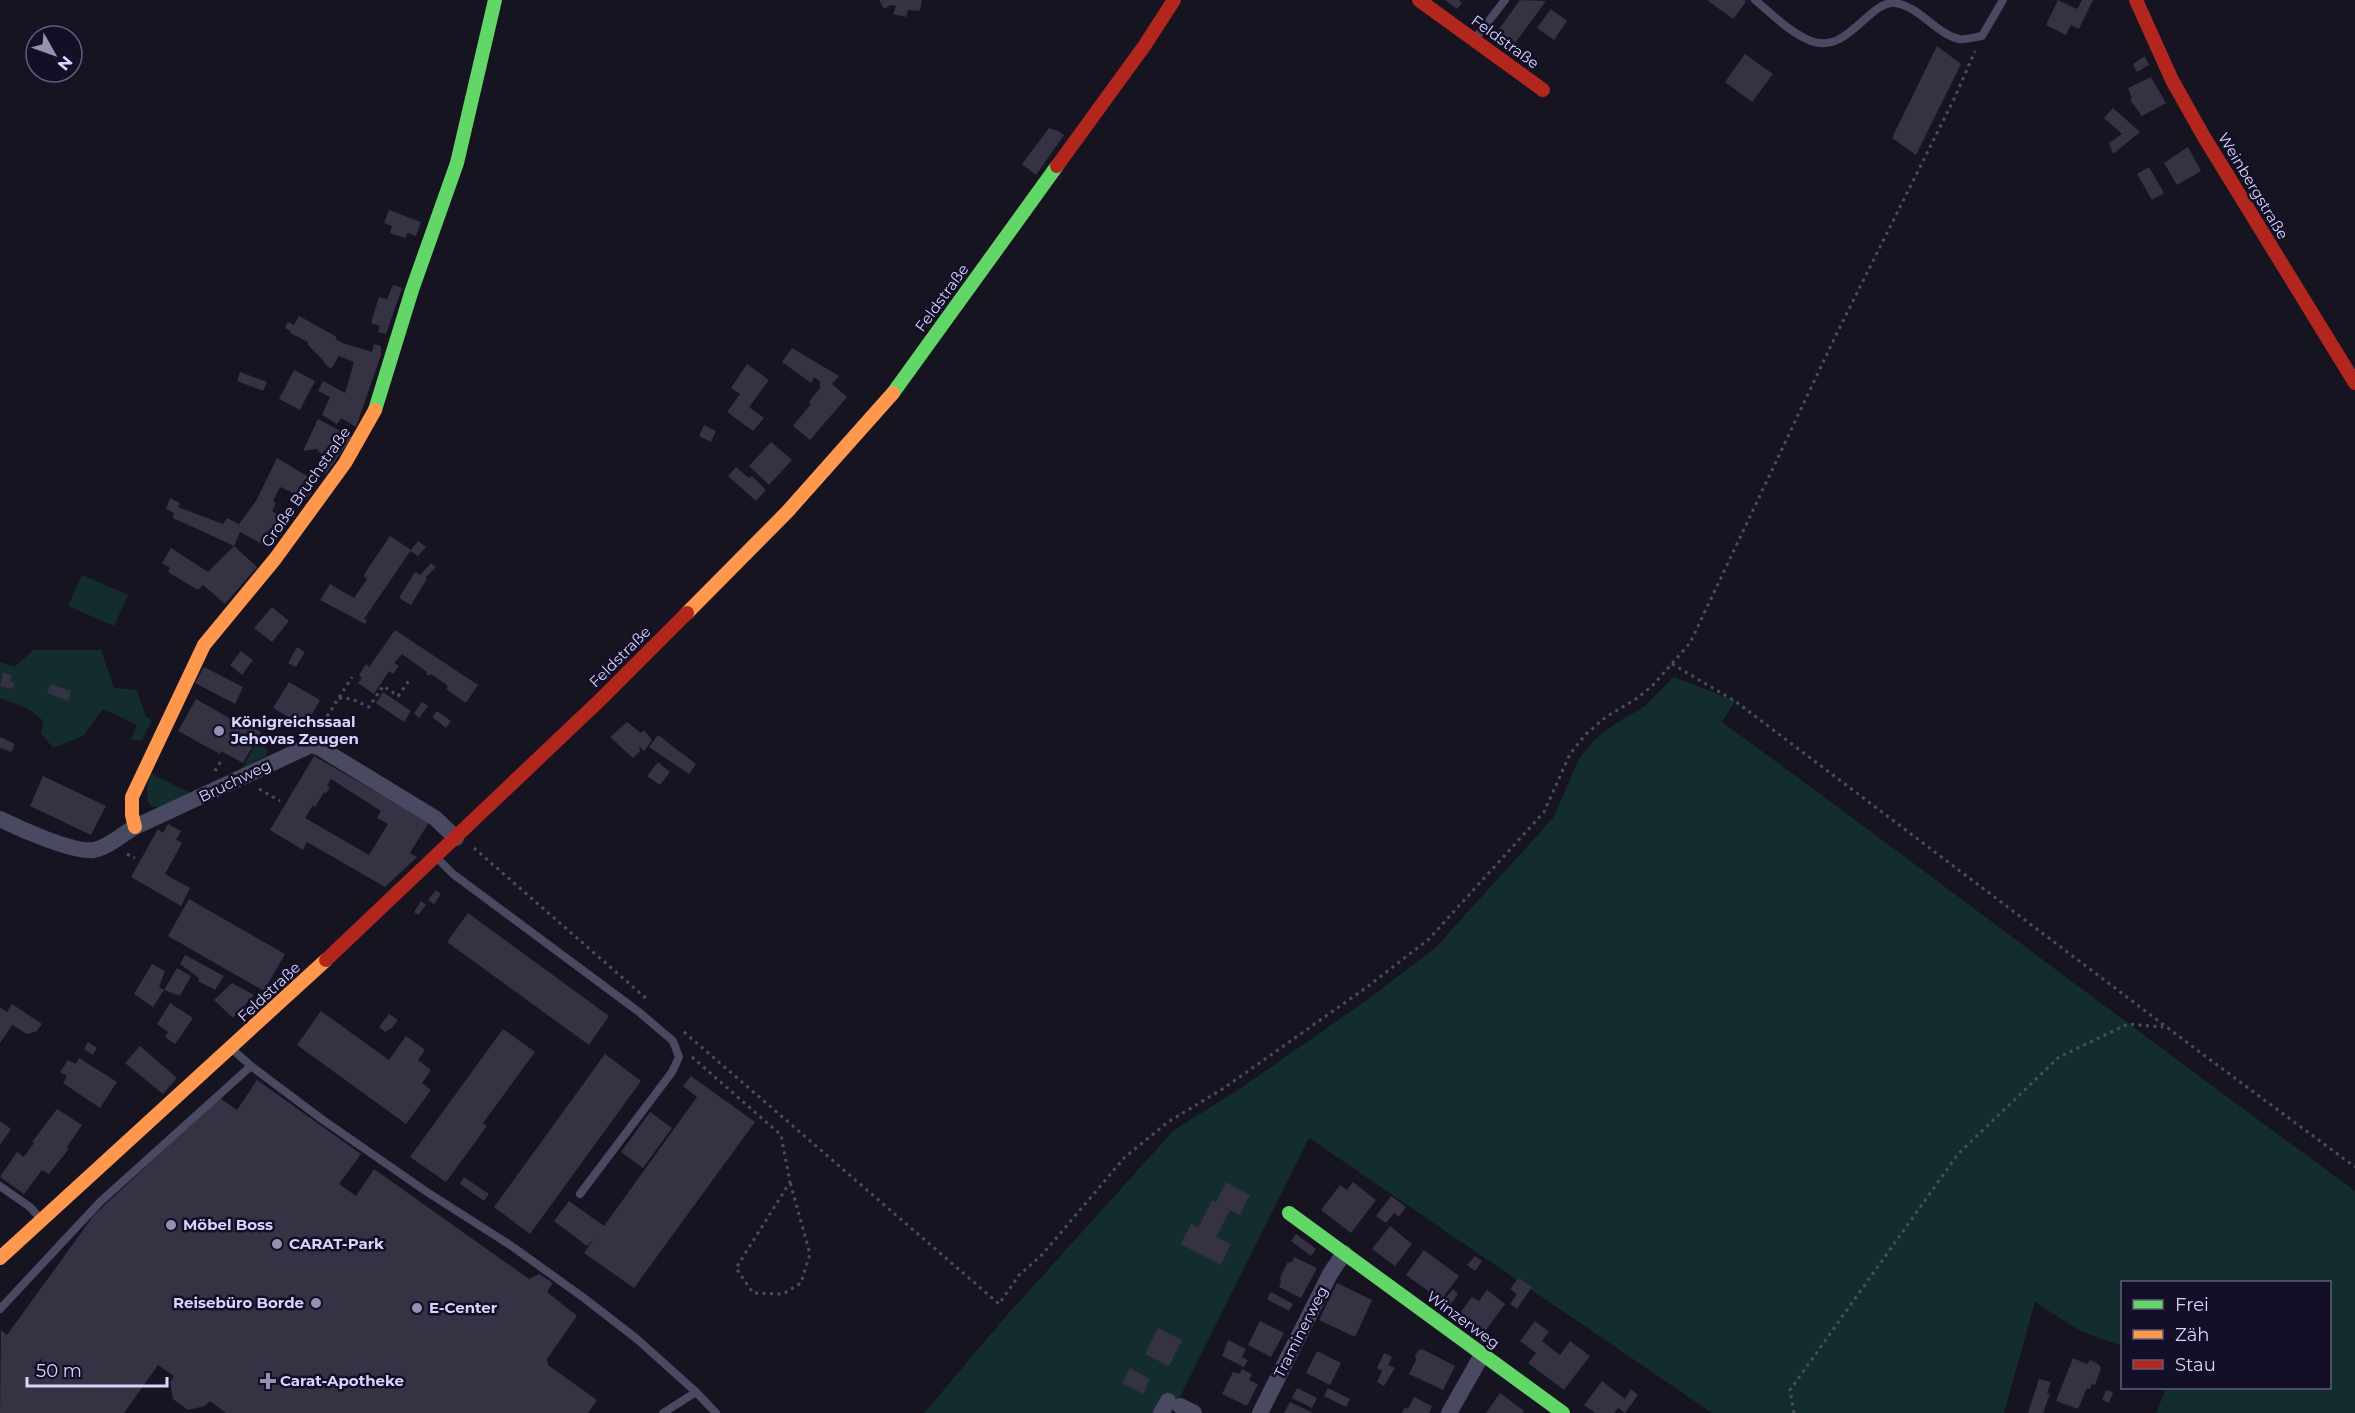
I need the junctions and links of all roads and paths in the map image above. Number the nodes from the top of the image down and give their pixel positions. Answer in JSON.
{"nodes":[{"id":1,"x":495,"y":0,"type":"edge"},
{"id":2,"x":1174,"y":0,"type":"edge"},
{"id":3,"x":1419,"y":0,"type":"edge"},
{"id":4,"x":1505,"y":0,"type":"edge"},
{"id":5,"x":1755,"y":0,"type":"edge"},
{"id":6,"x":2003,"y":0,"type":"edge"},
{"id":7,"x":2136,"y":0,"type":"edge"},
{"id":8,"x":1982,"y":36,"type":"junction"},
{"id":9,"x":1474,"y":41,"type":"junction"},
{"id":10,"x":1543,"y":90,"type":"dead end"},
{"id":11,"x":2355,"y":383,"type":"edge"},
{"id":12,"x":1672,"y":664,"type":"junction"},
{"id":13,"x":352,"y":677,"type":"dead end"},
{"id":14,"x":411,"y":678,"type":"dead end"},
{"id":15,"x":339,"y":698,"type":"junction"},
{"id":16,"x":311,"y":745,"type":"junction"},
{"id":17,"x":244,"y":777,"type":"junction"},
{"id":18,"x":280,"y":801,"type":"dead end"},
{"id":19,"x":0,"y":819,"type":"edge"},
{"id":20,"x":135,"y":827,"type":"junction"},
{"id":21,"x":464,"y":842,"type":"junction"},
{"id":22,"x":436,"y":857,"type":"junction"},
{"id":23,"x":652,"y":1003,"type":"dead end"},
{"id":24,"x":679,"y":1027,"type":"dead end"},
{"id":25,"x":2166,"y":1027,"type":"junction"},
{"id":26,"x":673,"y":1041,"type":"junction"},
{"id":27,"x":232,"y":1048,"type":"junction"},
{"id":28,"x":251,"y":1066,"type":"junction"},
{"id":29,"x":2355,"y":1167,"type":"edge"},
{"id":30,"x":790,"y":1182,"type":"junction"},
{"id":31,"x":0,"y":1186,"type":"edge"},
{"id":32,"x":580,"y":1194,"type":"dead end"},
{"id":33,"x":1289,"y":1213,"type":"dead end"},
{"id":34,"x":42,"y":1220,"type":"junction"},
{"id":35,"x":1344,"y":1253,"type":"junction"},
{"id":36,"x":0,"y":1258,"type":"edge"},
{"id":37,"x":0,"y":1309,"type":"edge"},
{"id":38,"x":1482,"y":1355,"type":"junction"},
{"id":39,"x":696,"y":1392,"type":"junction"},
{"id":40,"x":663,"y":1413,"type":"edge"},
{"id":41,"x":716,"y":1413,"type":"edge"},
{"id":42,"x":1260,"y":1413,"type":"edge"},
{"id":43,"x":1449,"y":1413,"type":"edge"},
{"id":44,"x":1563,"y":1413,"type":"edge"},
{"id":45,"x":1794,"y":1413,"type":"edge"}],
"edges":[{"from":1,"to":20,"type":"street","name":"Große Bruchstraße"},
{"from":2,"to":21,"type":"street","name":"Feldstraße"},
{"from":3,"to":9,"type":"street","name":"Feldstraße"},
{"from":4,"to":9,"type":"lane"},
{"from":5,"to":8,"type":"lane"},
{"from":6,"to":8,"type":"lane"},
{"from":7,"to":11,"type":"street","name":"Weinbergstraße"},
{"from":8,"to":12,"type":"path"},
{"from":9,"to":10,"type":"street","name":"Feldstraße"},
{"from":12,"to":24,"type":"path"},
{"from":12,"to":25,"type":"path"},
{"from":13,"to":15,"type":"path"},
{"from":14,"to":15,"type":"path"},
{"from":15,"to":16,"type":"path"},
{"from":16,"to":17,"type":"street","name":"Bruchweg"},
{"from":16,"to":21,"type":"street"},
{"from":17,"to":18,"type":"path"},
{"from":17,"to":20,"type":"street","name":"Bruchweg"},
{"from":19,"to":20,"type":"street","name":"Bruchweg"},
{"from":21,"to":22,"type":"street","name":"Feldstraße"},
{"from":21,"to":23,"type":"path"},
{"from":22,"to":26,"type":"lane"},
{"from":22,"to":27,"type":"street","name":"Feldstraße"},
{"from":25,"to":29,"type":"path"},
{"from":25,"to":45,"type":"path"},
{"from":26,"to":30,"type":"path"},
{"from":26,"to":32,"type":"lane"},
{"from":27,"to":28,"type":"lane"},
{"from":27,"to":34,"type":"street","name":"Feldstraße"},
{"from":28,"to":37,"type":"lane"},
{"from":28,"to":39,"type":"lane"},
{"from":30,"to":30,"type":"path"},
{"from":31,"to":34,"type":"lane"},
{"from":33,"to":35,"type":"street","name":"Winzerweg"},
{"from":34,"to":36,"type":"street","name":"Feldstraße"},
{"from":35,"to":38,"type":"street","name":"Winzerweg"},
{"from":35,"to":42,"type":"street","name":"Traminerweg"},
{"from":38,"to":43,"type":"street"},
{"from":38,"to":44,"type":"street","name":"Winzerweg"},
{"from":39,"to":40,"type":"lane"},
{"from":39,"to":41,"type":"lane"}]}
